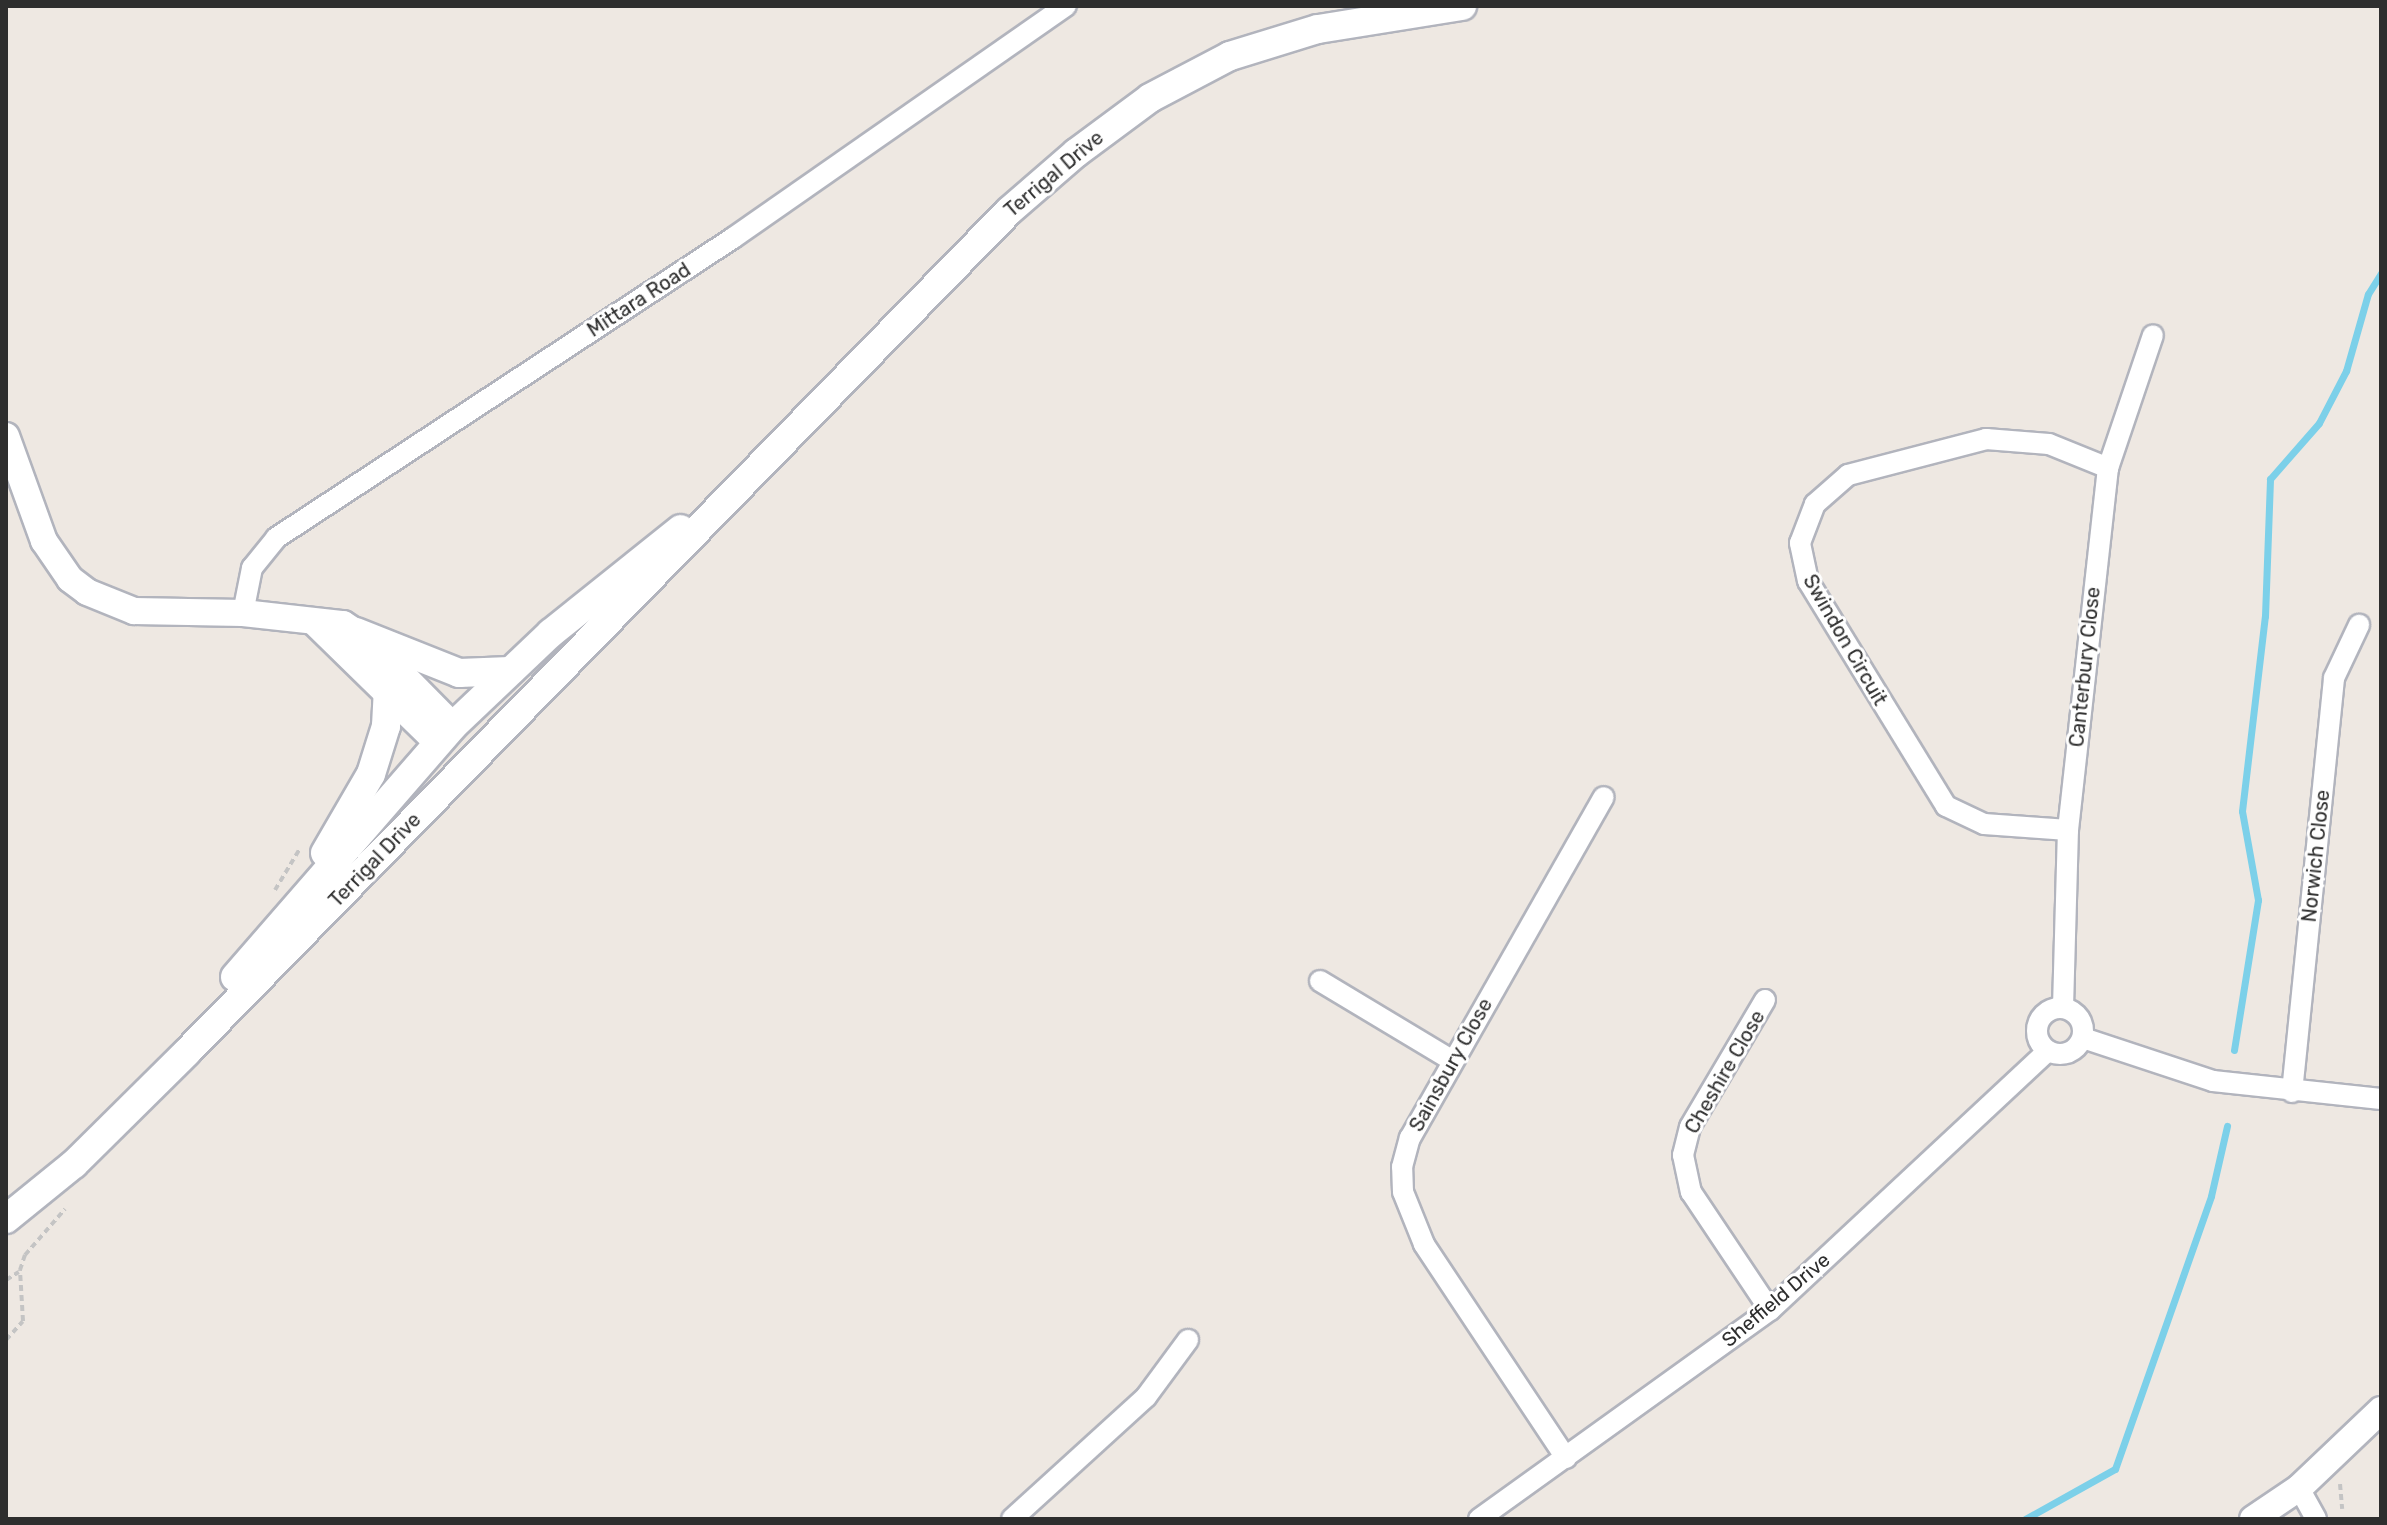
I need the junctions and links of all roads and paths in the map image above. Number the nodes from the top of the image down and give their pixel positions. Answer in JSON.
{"nodes":[{"id":1,"x":1066,"y":6,"type":"edge"},
{"id":2,"x":1462,"y":6,"type":"edge"},
{"id":3,"x":2153,"y":335,"type":"dead end"},
{"id":4,"x":6,"y":436,"type":"edge"},
{"id":5,"x":2108,"y":468,"type":"junction"},
{"id":6,"x":733,"y":490,"type":"junction"},
{"id":7,"x":243,"y":613,"type":"junction"},
{"id":8,"x":314,"y":622,"type":"junction"},
{"id":9,"x":610,"y":622,"type":"junction"},
{"id":10,"x":2359,"y":625,"type":"dead end"},
{"id":11,"x":356,"y":632,"type":"junction"},
{"id":12,"x":510,"y":671,"type":"junction"},
{"id":13,"x":388,"y":693,"type":"junction"},
{"id":14,"x":448,"y":736,"type":"junction"},
{"id":15,"x":1604,"y":797,"type":"dead end"},
{"id":16,"x":2068,"y":830,"type":"junction"},
{"id":17,"x":310,"y":838,"type":"dead end"},
{"id":18,"x":283,"y":904,"type":"junction"},
{"id":19,"x":323,"y":914,"type":"junction"},
{"id":20,"x":1320,"y":981,"type":"dead end"},
{"id":21,"x":1765,"y":1000,"type":"dead end"},
{"id":22,"x":2063,"y":1008,"type":"junction"},
{"id":23,"x":2083,"y":1038,"type":"junction"},
{"id":24,"x":2048,"y":1051,"type":"junction"},
{"id":25,"x":1453,"y":1061,"type":"junction"},
{"id":26,"x":2292,"y":1092,"type":"junction"},
{"id":27,"x":2381,"y":1099,"type":"edge"},
{"id":28,"x":6,"y":1203,"type":"edge"},
{"id":29,"x":65,"y":1209,"type":"dead end"},
{"id":30,"x":6,"y":1219,"type":"edge"},
{"id":31,"x":20,"y":1270,"type":"junction"},
{"id":32,"x":6,"y":1280,"type":"edge"},
{"id":33,"x":1770,"y":1310,"type":"junction"},
{"id":34,"x":6,"y":1340,"type":"edge"},
{"id":35,"x":1188,"y":1340,"type":"dead end"},
{"id":36,"x":2381,"y":1410,"type":"edge"},
{"id":37,"x":1566,"y":1458,"type":"junction"},
{"id":38,"x":2299,"y":1488,"type":"junction"},
{"id":39,"x":1012,"y":1519,"type":"edge"},
{"id":40,"x":1479,"y":1519,"type":"edge"},
{"id":41,"x":2253,"y":1519,"type":"edge"},
{"id":42,"x":2316,"y":1519,"type":"edge"}],
"edges":[{"from":1,"to":7,"type":"street","name":"Mittara Road"},
{"from":2,"to":6,"type":"main road","name":"Terrigal Drive"},
{"from":3,"to":5,"type":"street","name":"Canterbury Close"},
{"from":4,"to":7,"type":"street"},
{"from":5,"to":16,"type":"street","name":"Canterbury Close"},
{"from":5,"to":16,"type":"street","name":"Swindon Circuit"},
{"from":6,"to":9,"type":"main road","name":"Terrigal Drive"},
{"from":6,"to":12,"type":"main road","name":"Terrigal Drive"},
{"from":7,"to":8,"type":"street"},
{"from":8,"to":11,"type":"street"},
{"from":8,"to":13,"type":"street"},
{"from":9,"to":14,"type":"main road"},
{"from":9,"to":19,"type":"main road","name":"Terrigal Drive"},
{"from":10,"to":26,"type":"street","name":"Norwich Close"},
{"from":11,"to":12,"type":"main road"},
{"from":11,"to":14,"type":"street"},
{"from":12,"to":14,"type":"main road","name":"Terrigal Drive"},
{"from":13,"to":14,"type":"street"},
{"from":13,"to":18,"type":"main road"},
{"from":14,"to":18,"type":"main road","name":"Terrigal Drive"},
{"from":14,"to":19,"type":"main road"},
{"from":15,"to":25,"type":"street","name":"Sainsbury Close"},
{"from":16,"to":22,"type":"street","name":"Canterbury Close"},
{"from":17,"to":18,"type":"path"},
{"from":18,"to":28,"type":"main road","name":"Terrigal Drive"},
{"from":19,"to":30,"type":"main road","name":"Terrigal Drive"},
{"from":20,"to":25,"type":"street"},
{"from":21,"to":33,"type":"street","name":"Cheshire Close"},
{"from":22,"to":23,"type":"street"},
{"from":22,"to":24,"type":"street"},
{"from":23,"to":24,"type":"street"},
{"from":23,"to":26,"type":"street"},
{"from":24,"to":33,"type":"street","name":"Sheffield Drive"},
{"from":25,"to":37,"type":"street","name":"Sainsbury Close"},
{"from":26,"to":27,"type":"street"},
{"from":29,"to":31,"type":"path"},
{"from":31,"to":32,"type":"path"},
{"from":31,"to":34,"type":"path"},
{"from":33,"to":37,"type":"street","name":"Sheffield Drive"},
{"from":35,"to":39,"type":"street"},
{"from":36,"to":38,"type":"street"},
{"from":37,"to":40,"type":"street","name":"Sheffield Drive"},
{"from":38,"to":41,"type":"street"},
{"from":38,"to":42,"type":"street"}]}
